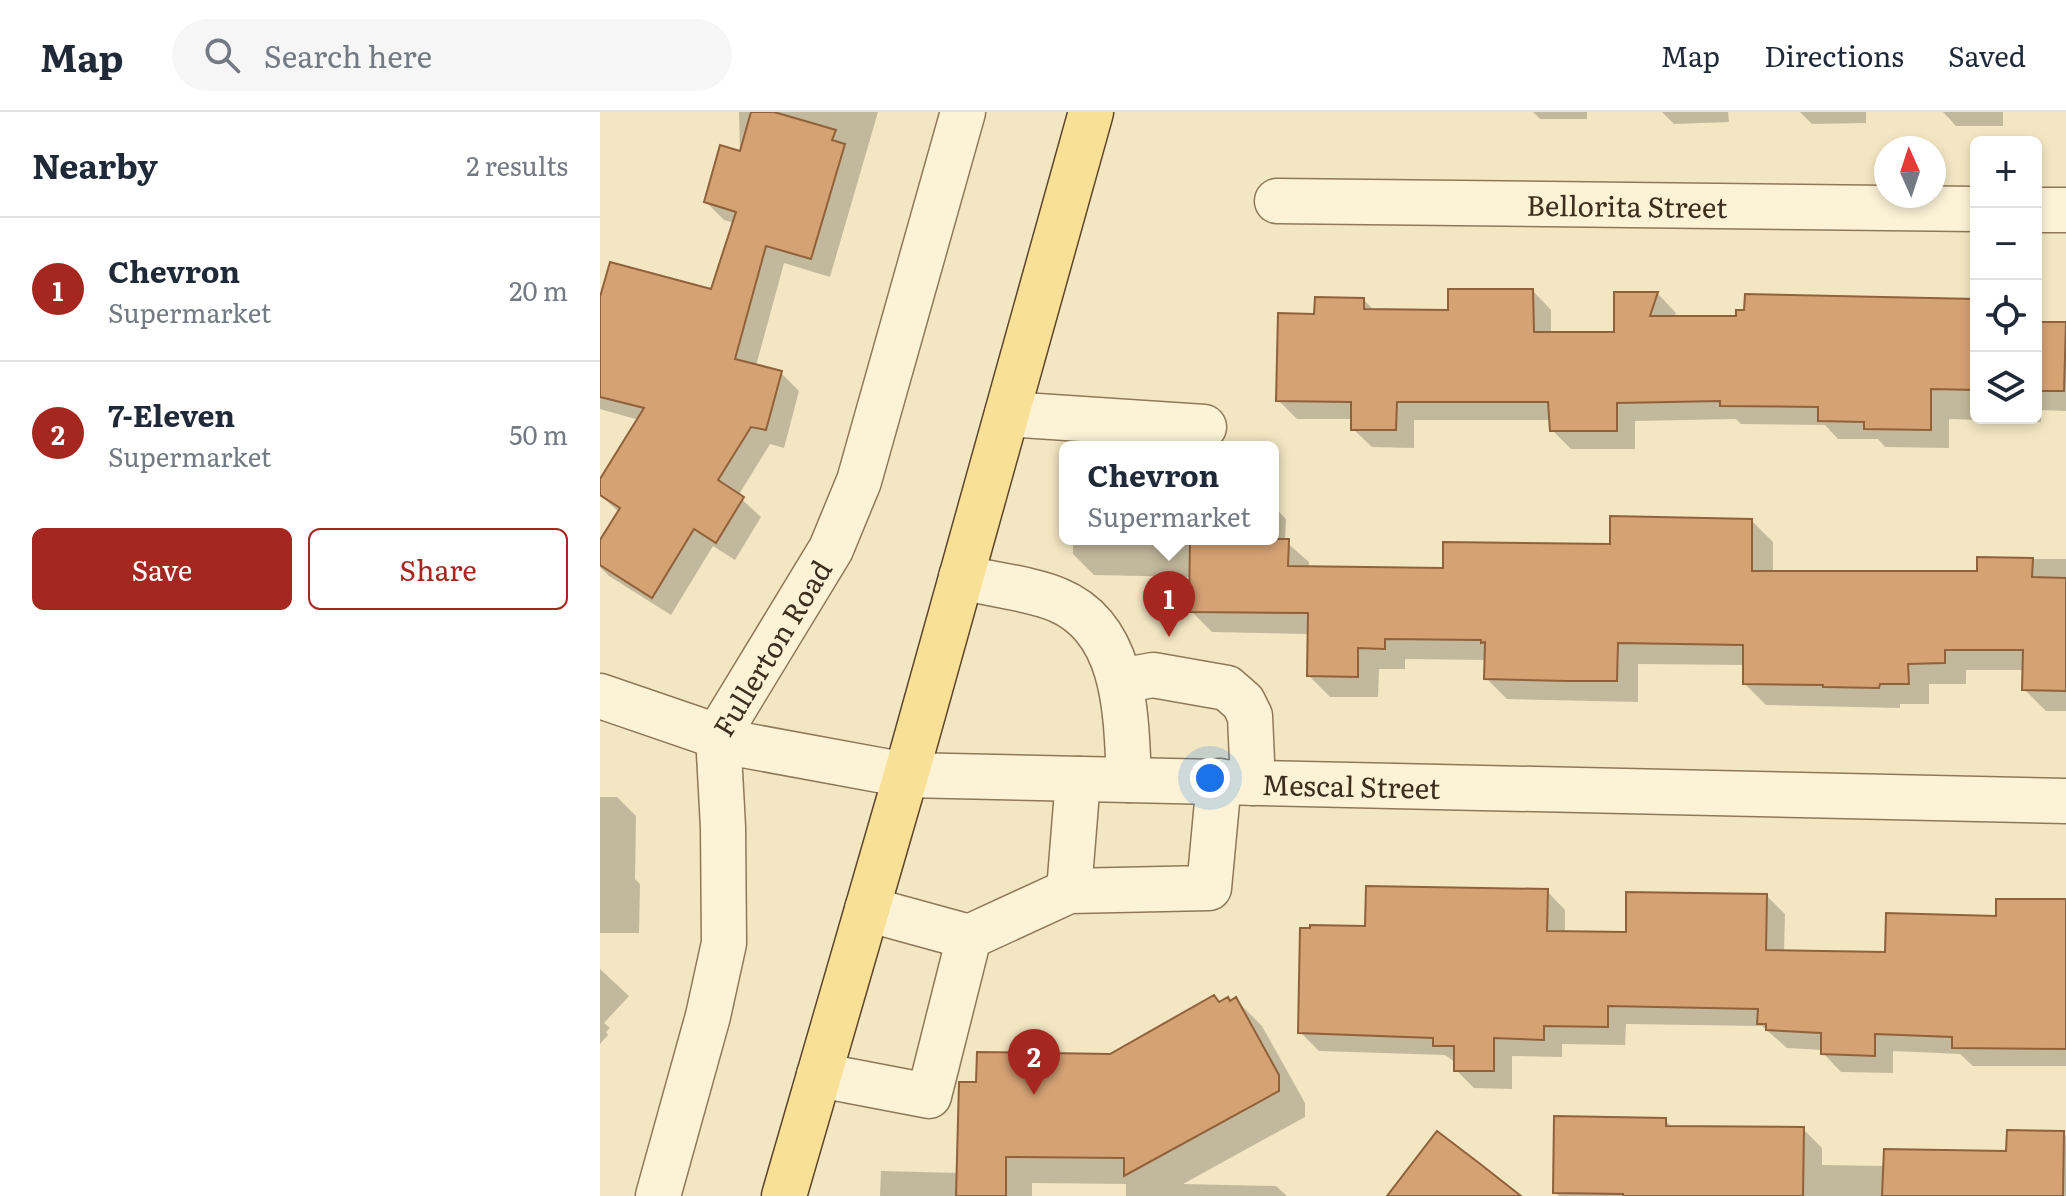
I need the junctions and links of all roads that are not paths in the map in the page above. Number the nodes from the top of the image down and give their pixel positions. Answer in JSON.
{"nodes":[{"id":1,"x":963,"y":112,"type":"edge"},
{"id":2,"x":1091,"y":112,"type":"edge"},
{"id":3,"x":1277,"y":201,"type":"dead end"},
{"id":4,"x":1970,"y":209,"type":"edge"},
{"id":5,"x":2042,"y":210,"type":"edge"},
{"id":6,"x":2066,"y":210,"type":"edge"},
{"id":7,"x":1007,"y":414,"type":"junction"},
{"id":8,"x":1204,"y":427,"type":"dead end"},
{"id":9,"x":961,"y":577,"type":"junction"},
{"id":10,"x":1120,"y":681,"type":"junction"},
{"id":11,"x":600,"y":696,"type":"edge"},
{"id":12,"x":718,"y":735,"type":"junction"},
{"id":13,"x":906,"y":775,"type":"junction"},
{"id":14,"x":1078,"y":779,"type":"junction"},
{"id":15,"x":1129,"y":780,"type":"junction"},
{"id":16,"x":1236,"y":782,"type":"junction"},
{"id":17,"x":2066,"y":801,"type":"edge"},
{"id":18,"x":1069,"y":891,"type":"junction"},
{"id":19,"x":867,"y":909,"type":"junction"},
{"id":20,"x":969,"y":937,"type":"junction"},
{"id":21,"x":819,"y":1075,"type":"junction"},
{"id":22,"x":658,"y":1196,"type":"edge"},
{"id":23,"x":784,"y":1196,"type":"edge"}],
"edges":[{"from":1,"to":12,"type":"street","name":"Fullerton Road"},
{"from":2,"to":7,"type":"main road"},
{"from":3,"to":4,"type":"street","name":"Bellorita Street"},
{"from":5,"to":6,"type":"street"},
{"from":7,"to":8,"type":"street"},
{"from":7,"to":9,"type":"main road"},
{"from":9,"to":10,"type":"street"},
{"from":9,"to":13,"type":"main road"},
{"from":10,"to":15,"type":"street"},
{"from":10,"to":16,"type":"street"},
{"from":11,"to":12,"type":"street","name":"Mescal Street"},
{"from":12,"to":13,"type":"street","name":"Mescal Street"},
{"from":12,"to":22,"type":"street","name":"Fullerton Road"},
{"from":13,"to":14,"type":"street","name":"Mescal Street"},
{"from":13,"to":19,"type":"main road"},
{"from":14,"to":15,"type":"street","name":"Mescal Street"},
{"from":14,"to":18,"type":"street"},
{"from":15,"to":16,"type":"street","name":"Mescal Street"},
{"from":16,"to":17,"type":"street","name":"Mescal Street"},
{"from":16,"to":18,"type":"street"},
{"from":18,"to":20,"type":"street"},
{"from":19,"to":20,"type":"street"},
{"from":19,"to":21,"type":"main road"},
{"from":20,"to":21,"type":"street"},
{"from":21,"to":23,"type":"main road"}]}
